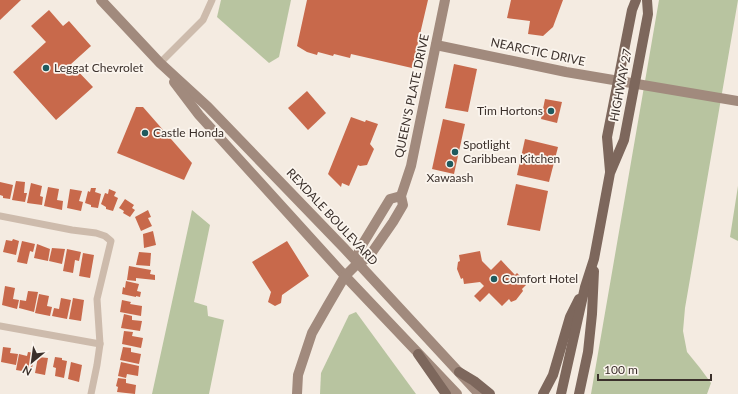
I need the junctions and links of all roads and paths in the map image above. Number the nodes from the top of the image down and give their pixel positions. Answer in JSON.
{"nodes":[{"id":1,"x":101,"y":0,"type":"edge"},
{"id":2,"x":212,"y":0,"type":"edge"},
{"id":3,"x":445,"y":0,"type":"edge"},
{"id":4,"x":636,"y":0,"type":"edge"},
{"id":5,"x":647,"y":0,"type":"edge"},
{"id":6,"x":436,"y":45,"type":"junction"},
{"id":7,"x":160,"y":63,"type":"junction"},
{"id":8,"x":618,"y":81,"type":"junction"},
{"id":9,"x":634,"y":84,"type":"junction"},
{"id":10,"x":738,"y":101,"type":"edge"},
{"id":11,"x":610,"y":173,"type":"junction"},
{"id":12,"x":401,"y":196,"type":"junction"},
{"id":13,"x":0,"y":216,"type":"edge"},
{"id":14,"x":594,"y":259,"type":"junction"},
{"id":15,"x":358,"y":263,"type":"junction"},
{"id":16,"x":345,"y":276,"type":"junction"},
{"id":17,"x":585,"y":287,"type":"junction"},
{"id":18,"x":0,"y":326,"type":"edge"},
{"id":19,"x":100,"y":344,"type":"junction"},
{"id":20,"x":418,"y":354,"type":"junction"},
{"id":21,"x":458,"y":372,"type":"junction"},
{"id":22,"x":91,"y":394,"type":"edge"},
{"id":23,"x":297,"y":394,"type":"edge"},
{"id":24,"x":446,"y":394,"type":"edge"},
{"id":25,"x":457,"y":394,"type":"edge"},
{"id":26,"x":479,"y":394,"type":"edge"},
{"id":27,"x":490,"y":394,"type":"edge"},
{"id":28,"x":544,"y":394,"type":"edge"},
{"id":29,"x":561,"y":394,"type":"edge"},
{"id":30,"x":579,"y":394,"type":"edge"}],
"edges":[{"from":1,"to":7,"type":"main road","name":"REXDALE BOULEVARD"},
{"from":2,"to":7,"type":"street"},
{"from":3,"to":6,"type":"main road","name":"QUEEN'S PLATE DRIVE"},
{"from":4,"to":8,"type":"main road","name":"HIGHWAY 27"},
{"from":5,"to":9,"type":"main road","name":"HIGHWAY 27"},
{"from":6,"to":8,"type":"main road","name":"NEARCTIC DRIVE"},
{"from":6,"to":12,"type":"main road","name":"QUEEN'S PLATE DRIVE"},
{"from":7,"to":15,"type":"main road","name":"REXDALE BOULEVARD"},
{"from":7,"to":16,"type":"main road","name":"REXDALE BOULEVARD"},
{"from":8,"to":9,"type":"main road","name":"NEARCTIC DRIVE"},
{"from":8,"to":11,"type":"main road","name":"HIGHWAY 27"},
{"from":9,"to":10,"type":"main road","name":"NEARCTIC DRIVE"},
{"from":9,"to":11,"type":"main road","name":"HIGHWAY 27"},
{"from":11,"to":14,"type":"main road","name":"HIGHWAY 27"},
{"from":12,"to":15,"type":"main road","name":"QUEEN'S PLATE DRIVE"},
{"from":12,"to":15,"type":"main road"},
{"from":13,"to":19,"type":"street"},
{"from":14,"to":17,"type":"main road","name":"HIGHWAY 27"},
{"from":14,"to":30,"type":"main road","name":"HIGHWAY 27"},
{"from":15,"to":16,"type":"main road","name":"QUEEN'S PLATE DRIVE"},
{"from":15,"to":21,"type":"main road","name":"REXDALE BOULEVARD"},
{"from":16,"to":20,"type":"main road","name":"REXDALE BOULEVARD"},
{"from":16,"to":23,"type":"main road","name":"QUEEN'S PLATE DRIVE"},
{"from":17,"to":28,"type":"main road"},
{"from":17,"to":29,"type":"main road","name":"HIGHWAY 27"},
{"from":18,"to":19,"type":"street"},
{"from":19,"to":22,"type":"street"},
{"from":20,"to":24,"type":"main road"},
{"from":20,"to":25,"type":"main road","name":"REXDALE BOULEVARD"},
{"from":21,"to":26,"type":"main road","name":"REXDALE BOULEVARD"},
{"from":21,"to":27,"type":"main road"}]}
